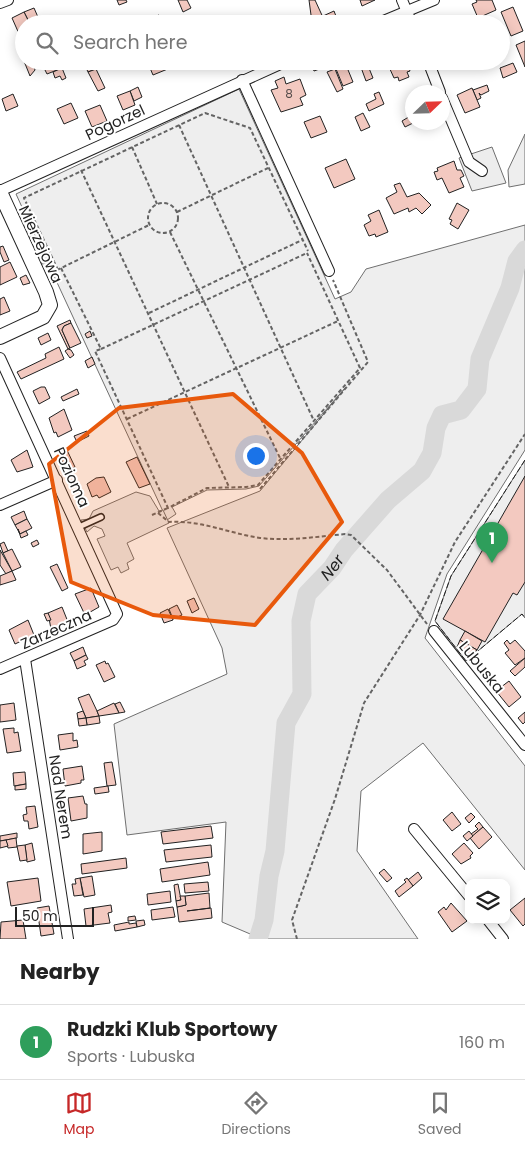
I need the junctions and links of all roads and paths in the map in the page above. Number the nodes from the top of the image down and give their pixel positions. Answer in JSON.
{"nodes":[{"id":1,"x":8,"y":0,"type":"edge"},
{"id":2,"x":402,"y":0,"type":"edge"},
{"id":3,"x":434,"y":0,"type":"edge"},
{"id":4,"x":0,"y":3,"type":"edge"},
{"id":5,"x":407,"y":11,"type":"junction"},
{"id":6,"x":397,"y":15,"type":"edge"},
{"id":7,"x":409,"y":15,"type":"edge"},
{"id":8,"x":266,"y":70,"type":"edge"},
{"id":9,"x":431,"y":70,"type":"edge"},
{"id":10,"x":242,"y":80,"type":"junction"},
{"id":11,"x":437,"y":85,"type":"edge"},
{"id":12,"x":450,"y":117,"type":"edge"},
{"id":13,"x":178,"y":125,"type":"junction"},
{"id":14,"x":132,"y":147,"type":"junction"},
{"id":15,"x":268,"y":168,"type":"junction"},
{"id":16,"x":81,"y":170,"type":"junction"},
{"id":17,"x":482,"y":171,"type":"dead end"},
{"id":18,"x":0,"y":192,"type":"edge"},
{"id":19,"x":210,"y":195,"type":"junction"},
{"id":20,"x":158,"y":204,"type":"junction"},
{"id":21,"x":177,"y":212,"type":"junction"},
{"id":22,"x":149,"y":225,"type":"junction"},
{"id":23,"x":170,"y":232,"type":"junction"},
{"id":24,"x":302,"y":240,"type":"junction"},
{"id":25,"x":115,"y":242,"type":"junction"},
{"id":26,"x":318,"y":247,"type":"junction"},
{"id":27,"x":307,"y":253,"type":"junction"},
{"id":28,"x":62,"y":268,"type":"junction"},
{"id":29,"x":244,"y":268,"type":"junction"},
{"id":30,"x":58,"y":270,"type":"junction"},
{"id":31,"x":329,"y":271,"type":"joint"},
{"id":32,"x":40,"y":279,"type":"junction"},
{"id":33,"x":249,"y":280,"type":"junction"},
{"id":34,"x":197,"y":290,"type":"junction"},
{"id":35,"x":203,"y":301,"type":"junction"},
{"id":36,"x":148,"y":313,"type":"junction"},
{"id":37,"x":338,"y":321,"type":"junction"},
{"id":38,"x":153,"y":324,"type":"junction"},
{"id":39,"x":0,"y":337,"type":"edge"},
{"id":40,"x":280,"y":348,"type":"junction"},
{"id":41,"x":101,"y":349,"type":"junction"},
{"id":42,"x":0,"y":358,"type":"edge"},
{"id":43,"x":236,"y":368,"type":"junction"},
{"id":44,"x":185,"y":392,"type":"junction"},
{"id":45,"x":127,"y":419,"type":"junction"},
{"id":46,"x":314,"y":421,"type":"junction"},
{"id":47,"x":525,"y":434,"type":"edge"},
{"id":48,"x":281,"y":460,"type":"junction"},
{"id":49,"x":57,"y":480,"type":"junction"},
{"id":50,"x":229,"y":487,"type":"junction"},
{"id":51,"x":260,"y":489,"type":"dead end"},
{"id":52,"x":0,"y":505,"type":"edge"},
{"id":53,"x":168,"y":508,"type":"junction"},
{"id":54,"x":158,"y":513,"type":"junction"},
{"id":55,"x":152,"y":515,"type":"dead end"},
{"id":56,"x":101,"y":517,"type":"dead end"},
{"id":57,"x":79,"y":527,"type":"junction"},
{"id":58,"x":117,"y":609,"type":"joint"},
{"id":59,"x":420,"y":615,"type":"junction"},
{"id":60,"x":434,"y":631,"type":"joint"},
{"id":61,"x":25,"y":659,"type":"junction"},
{"id":62,"x":0,"y":669,"type":"edge"},
{"id":63,"x":525,"y":745,"type":"edge"},
{"id":64,"x":414,"y":830,"type":"dead end"},
{"id":65,"x":465,"y":891,"type":"edge"},
{"id":66,"x":491,"y":924,"type":"edge"},
{"id":67,"x":68,"y":939,"type":"edge"},
{"id":68,"x":297,"y":939,"type":"edge"},
{"id":69,"x":503,"y":939,"type":"edge"}],
"edges":[{"from":1,"to":4,"type":"street"},
{"from":2,"to":5,"type":"street"},
{"from":3,"to":5,"type":"street"},
{"from":5,"to":6,"type":"street"},
{"from":5,"to":7,"type":"street"},
{"from":8,"to":10,"type":"street","name":"Pogorzel"},
{"from":9,"to":11,"type":"street"},
{"from":10,"to":18,"type":"street","name":"Pogorzel"},
{"from":10,"to":26,"type":"street"},
{"from":12,"to":17,"type":"street"},
{"from":13,"to":14,"type":"path"},
{"from":13,"to":15,"type":"path"},
{"from":13,"to":19,"type":"path"},
{"from":14,"to":16,"type":"path"},
{"from":14,"to":20,"type":"path"},
{"from":15,"to":19,"type":"path"},
{"from":15,"to":24,"type":"path"},
{"from":16,"to":25,"type":"path"},
{"from":16,"to":30,"type":"path"},
{"from":18,"to":32,"type":"street","name":"Mierzejowa"},
{"from":19,"to":21,"type":"path"},
{"from":19,"to":29,"type":"path"},
{"from":20,"to":21,"type":"path"},
{"from":20,"to":22,"type":"path"},
{"from":21,"to":23,"type":"path"},
{"from":22,"to":23,"type":"path"},
{"from":22,"to":25,"type":"path"},
{"from":23,"to":34,"type":"path"},
{"from":24,"to":27,"type":"path"},
{"from":24,"to":29,"type":"path"},
{"from":25,"to":28,"type":"path"},
{"from":25,"to":36,"type":"path"},
{"from":26,"to":27,"type":"path"},
{"from":26,"to":31,"type":"street"},
{"from":27,"to":33,"type":"path"},
{"from":27,"to":37,"type":"path"},
{"from":28,"to":30,"type":"path"},
{"from":28,"to":41,"type":"path"},
{"from":29,"to":33,"type":"path"},
{"from":29,"to":34,"type":"path"},
{"from":30,"to":32,"type":"path"},
{"from":31,"to":51,"type":"path"},
{"from":32,"to":39,"type":"street","name":"Mierzejowa"},
{"from":33,"to":35,"type":"path"},
{"from":33,"to":40,"type":"path"},
{"from":34,"to":35,"type":"path"},
{"from":34,"to":36,"type":"path"},
{"from":35,"to":38,"type":"path"},
{"from":35,"to":43,"type":"path"},
{"from":36,"to":38,"type":"path"},
{"from":37,"to":40,"type":"path"},
{"from":37,"to":46,"type":"path"},
{"from":38,"to":41,"type":"path"},
{"from":38,"to":44,"type":"path"},
{"from":40,"to":43,"type":"path"},
{"from":40,"to":46,"type":"path"},
{"from":41,"to":45,"type":"path"},
{"from":42,"to":49,"type":"street","name":"Pozioma"},
{"from":43,"to":44,"type":"path"},
{"from":43,"to":48,"type":"path"},
{"from":44,"to":45,"type":"path"},
{"from":44,"to":50,"type":"path"},
{"from":45,"to":53,"type":"path"},
{"from":46,"to":48,"type":"path"},
{"from":47,"to":59,"type":"path"},
{"from":48,"to":50,"type":"path"},
{"from":49,"to":52,"type":"street"},
{"from":49,"to":57,"type":"street","name":"Pozioma"},
{"from":50,"to":53,"type":"path"},
{"from":53,"to":54,"type":"path"},
{"from":54,"to":55,"type":"path"},
{"from":54,"to":59,"type":"path"},
{"from":56,"to":57,"type":"lane"},
{"from":57,"to":58,"type":"street","name":"Pozioma"},
{"from":58,"to":61,"type":"street","name":"Zarzeczna"},
{"from":59,"to":60,"type":"path"},
{"from":59,"to":68,"type":"path"},
{"from":60,"to":63,"type":"street","name":"Lubuska"},
{"from":61,"to":62,"type":"street","name":"Zarzeczna"},
{"from":61,"to":67,"type":"street","name":"Nad Nerem"},
{"from":64,"to":65,"type":"street"},
{"from":66,"to":69,"type":"street"}]}
